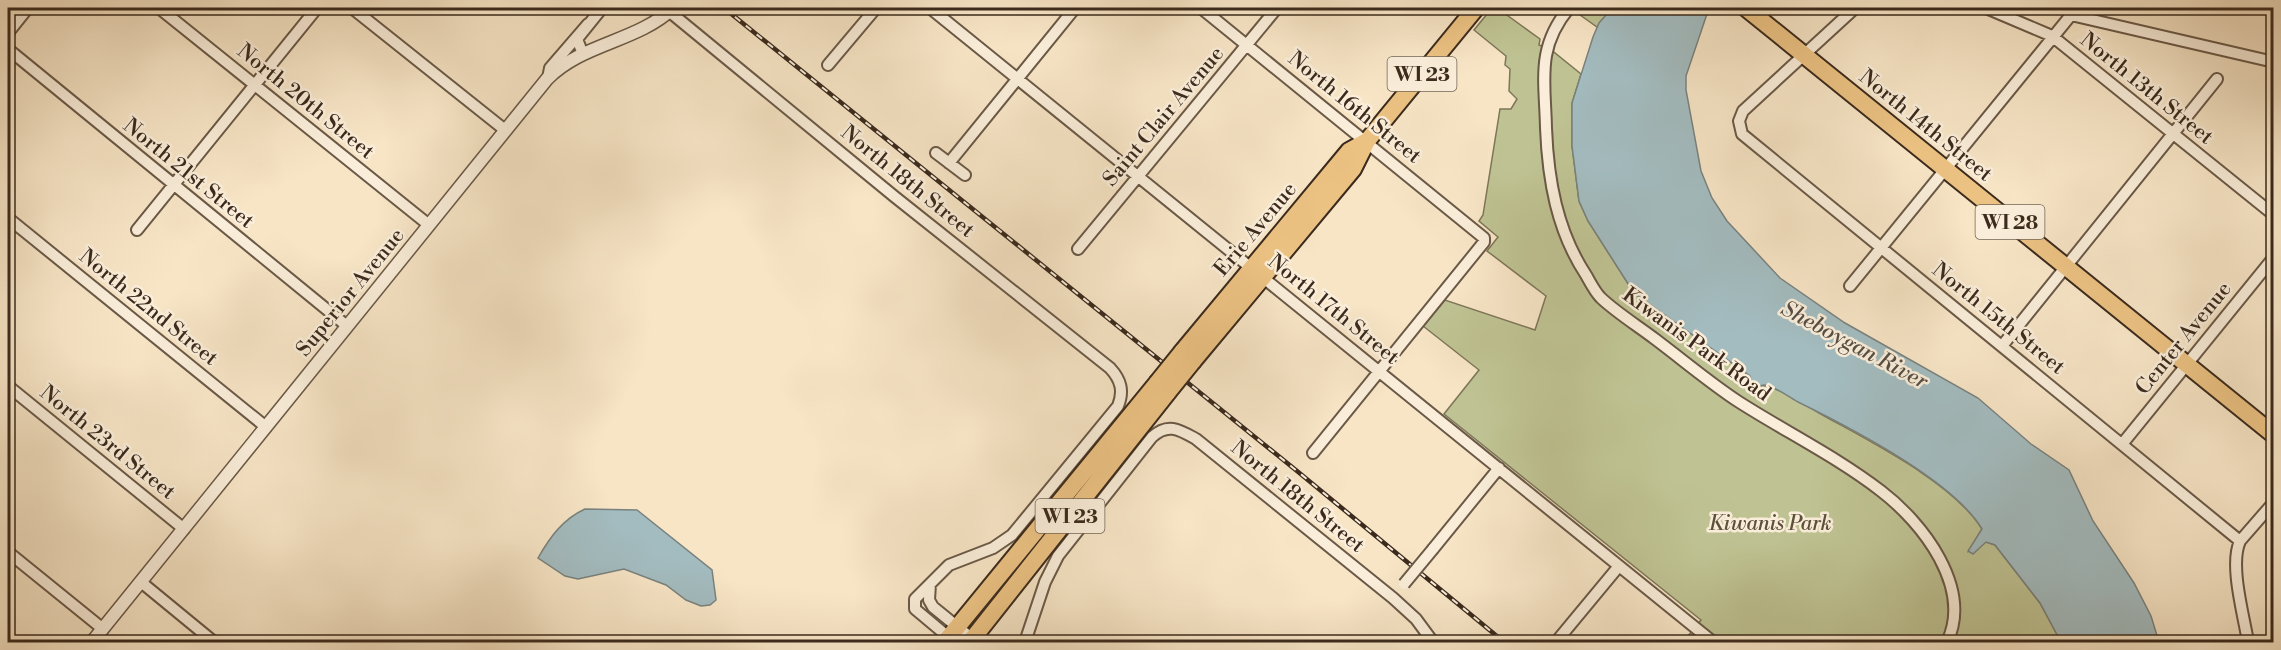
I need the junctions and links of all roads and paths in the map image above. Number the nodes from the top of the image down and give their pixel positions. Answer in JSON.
{"nodes":[{"id":1,"x":28,"y":8,"type":"edge"},
{"id":2,"x":159,"y":8,"type":"edge"},
{"id":3,"x":317,"y":8,"type":"edge"},
{"id":4,"x":352,"y":8,"type":"edge"},
{"id":5,"x":602,"y":8,"type":"edge"},
{"id":6,"x":876,"y":8,"type":"edge"},
{"id":7,"x":930,"y":8,"type":"edge"},
{"id":8,"x":1075,"y":8,"type":"edge"},
{"id":9,"x":1201,"y":8,"type":"edge"},
{"id":10,"x":1277,"y":8,"type":"edge"},
{"id":11,"x":1475,"y":8,"type":"edge"},
{"id":12,"x":1569,"y":8,"type":"edge"},
{"id":13,"x":1746,"y":8,"type":"edge"},
{"id":14,"x":1855,"y":8,"type":"edge"},
{"id":15,"x":1986,"y":8,"type":"edge"},
{"id":16,"x":669,"y":9,"type":"edge"},
{"id":17,"x":588,"y":24,"type":"junction"},
{"id":18,"x":8,"y":33,"type":"edge"},
{"id":19,"x":2052,"y":36,"type":"junction"},
{"id":20,"x":1247,"y":44,"type":"junction"},
{"id":21,"x":8,"y":49,"type":"edge"},
{"id":22,"x":583,"y":54,"type":"junction"},
{"id":23,"x":1804,"y":54,"type":"junction"},
{"id":24,"x":2274,"y":62,"type":"edge"},
{"id":25,"x":828,"y":65,"type":"dead end"},
{"id":26,"x":548,"y":78,"type":"junction"},
{"id":27,"x":1017,"y":78,"type":"junction"},
{"id":28,"x":2217,"y":79,"type":"dead end"},
{"id":29,"x":254,"y":85,"type":"junction"},
{"id":30,"x":505,"y":130,"type":"junction"},
{"id":31,"x":2173,"y":134,"type":"junction"},
{"id":32,"x":1367,"y":141,"type":"junction"},
{"id":33,"x":936,"y":153,"type":"dead end"},
{"id":34,"x":949,"y":163,"type":"junction"},
{"id":35,"x":1945,"y":169,"type":"junction"},
{"id":36,"x":965,"y":175,"type":"dead end"},
{"id":37,"x":1138,"y":176,"type":"junction"},
{"id":38,"x":173,"y":186,"type":"junction"},
{"id":39,"x":2274,"y":215,"type":"edge"},
{"id":40,"x":8,"y":218,"type":"edge"},
{"id":41,"x":429,"y":225,"type":"junction"},
{"id":42,"x":137,"y":230,"type":"dead end"},
{"id":43,"x":1881,"y":247,"type":"junction"},
{"id":44,"x":1078,"y":249,"type":"dead end"},
{"id":45,"x":2274,"y":257,"type":"edge"},
{"id":46,"x":2066,"y":267,"type":"junction"},
{"id":47,"x":1257,"y":272,"type":"junction"},
{"id":48,"x":1850,"y":286,"type":"dead end"},
{"id":49,"x":347,"y":326,"type":"junction"},
{"id":50,"x":2002,"y":346,"type":"junction"},
{"id":51,"x":2187,"y":365,"type":"junction"},
{"id":52,"x":1379,"y":370,"type":"junction"},
{"id":53,"x":8,"y":386,"type":"edge"},
{"id":54,"x":1162,"y":388,"type":"junction"},
{"id":55,"x":266,"y":427,"type":"junction"},
{"id":56,"x":2274,"y":435,"type":"edge"},
{"id":57,"x":2123,"y":443,"type":"junction"},
{"id":58,"x":1313,"y":453,"type":"dead end"},
{"id":59,"x":1499,"y":468,"type":"junction"},
{"id":60,"x":2274,"y":502,"type":"edge"},
{"id":61,"x":184,"y":529,"type":"junction"},
{"id":62,"x":2240,"y":541,"type":"junction"},
{"id":63,"x":8,"y":552,"type":"edge"},
{"id":64,"x":1619,"y":566,"type":"junction"},
{"id":65,"x":141,"y":582,"type":"junction"},
{"id":66,"x":930,"y":584,"type":"junction"},
{"id":67,"x":1393,"y":598,"type":"junction"},
{"id":68,"x":103,"y":629,"type":"junction"},
{"id":69,"x":952,"y":637,"type":"edge"},
{"id":70,"x":2250,"y":640,"type":"edge"},
{"id":71,"x":92,"y":642,"type":"edge"},
{"id":72,"x":214,"y":642,"type":"edge"},
{"id":73,"x":973,"y":642,"type":"edge"},
{"id":74,"x":1025,"y":642,"type":"edge"},
{"id":75,"x":1433,"y":642,"type":"edge"},
{"id":76,"x":1556,"y":642,"type":"edge"},
{"id":77,"x":1713,"y":642,"type":"edge"},
{"id":78,"x":1947,"y":642,"type":"edge"}],
"edges":[{"from":1,"to":18,"type":"street"},
{"from":2,"to":29,"type":"street","name":"North 20th Street"},
{"from":3,"to":29,"type":"street"},
{"from":4,"to":30,"type":"street"},
{"from":5,"to":17,"type":"street"},
{"from":6,"to":25,"type":"street"},
{"from":7,"to":27,"type":"street","name":"North 17th Street"},
{"from":8,"to":27,"type":"street"},
{"from":9,"to":20,"type":"street","name":"North 16th Street"},
{"from":10,"to":20,"type":"street","name":"Saint Clair Avenue"},
{"from":11,"to":32,"type":"main road","name":"Erie Avenue","number":"WI 23"},
{"from":12,"to":78,"type":"street","name":"Kiwanis Park Road"},
{"from":13,"to":23,"type":"main road","name":"North 14th Street","number":"WI 28"},
{"from":14,"to":23,"type":"street"},
{"from":15,"to":19,"type":"street","name":"North 13th Street"},
{"from":16,"to":22,"type":"street","name":"Superior Avenue"},
{"from":16,"to":66,"type":"street","name":"North 18th Street"},
{"from":17,"to":22,"type":"street"},
{"from":17,"to":26,"type":"street"},
{"from":19,"to":24,"type":"street"},
{"from":19,"to":31,"type":"street","name":"North 13th Street"},
{"from":19,"to":35,"type":"street"},
{"from":20,"to":32,"type":"street","name":"North 16th Street"},
{"from":20,"to":37,"type":"street","name":"Saint Clair Avenue"},
{"from":21,"to":38,"type":"street","name":"North 21st Street"},
{"from":22,"to":26,"type":"street","name":"Superior Avenue"},
{"from":23,"to":35,"type":"main road","name":"North 14th Street","number":"WI 28"},
{"from":23,"to":43,"type":"street","name":"North 15th Street"},
{"from":26,"to":30,"type":"street","name":"Superior Avenue"},
{"from":27,"to":34,"type":"street"},
{"from":27,"to":37,"type":"street","name":"North 17th Street"},
{"from":28,"to":31,"type":"street"},
{"from":29,"to":38,"type":"street"},
{"from":29,"to":41,"type":"street","name":"North 20th Street"},
{"from":30,"to":41,"type":"street","name":"Superior Avenue"},
{"from":31,"to":39,"type":"street","name":"North 13th Street"},
{"from":31,"to":46,"type":"street"},
{"from":32,"to":47,"type":"main road","name":"Erie Avenue","number":"WI 23"},
{"from":32,"to":52,"type":"street","name":"North 16th Street"},
{"from":33,"to":34,"type":"street"},
{"from":34,"to":36,"type":"street"},
{"from":35,"to":43,"type":"street"},
{"from":35,"to":46,"type":"main road","name":"North 14th Street","number":"WI 28"},
{"from":37,"to":44,"type":"street","name":"Saint Clair Avenue"},
{"from":37,"to":47,"type":"street","name":"North 17th Street"},
{"from":38,"to":42,"type":"street"},
{"from":38,"to":49,"type":"street","name":"North 21st Street"},
{"from":40,"to":55,"type":"street","name":"North 22nd Street"},
{"from":41,"to":49,"type":"street","name":"Superior Avenue"},
{"from":43,"to":48,"type":"street"},
{"from":43,"to":50,"type":"street","name":"North 15th Street"},
{"from":45,"to":51,"type":"street","name":"Center Avenue"},
{"from":46,"to":50,"type":"street"},
{"from":46,"to":51,"type":"main road","name":"North 14th Street","number":"WI 28"},
{"from":47,"to":52,"type":"street","name":"North 17th Street"},
{"from":47,"to":54,"type":"main road","name":"Erie Avenue","number":"WI 23","bridge":true},
{"from":49,"to":55,"type":"street","name":"Superior Avenue"},
{"from":50,"to":57,"type":"street","name":"North 15th Street"},
{"from":51,"to":56,"type":"main road","name":"North 14th Street","number":"WI 28"},
{"from":51,"to":57,"type":"street","name":"Center Avenue"},
{"from":52,"to":58,"type":"street"},
{"from":52,"to":59,"type":"street","name":"North 17th Street"},
{"from":53,"to":61,"type":"street","name":"North 23rd Street"},
{"from":54,"to":69,"type":"main road","number":"WI 23"},
{"from":54,"to":73,"type":"main road","number":"WI 23"},
{"from":55,"to":61,"type":"street","name":"Superior Avenue"},
{"from":57,"to":62,"type":"street","name":"North 15th Street"},
{"from":59,"to":64,"type":"street","name":"North 17th Street"},
{"from":59,"to":67,"type":"street","bridge":true},
{"from":60,"to":62,"type":"street"},
{"from":61,"to":65,"type":"street","name":"Superior Avenue"},
{"from":62,"to":70,"type":"street"},
{"from":63,"to":68,"type":"street"},
{"from":64,"to":76,"type":"street"},
{"from":64,"to":77,"type":"street","name":"North 17th Street"},
{"from":65,"to":68,"type":"street","name":"Superior Avenue"},
{"from":65,"to":72,"type":"street"},
{"from":66,"to":69,"type":"street"},
{"from":66,"to":69,"type":"street"},
{"from":67,"to":74,"type":"street","name":"North 18th Street"},
{"from":67,"to":75,"type":"street","name":"North 18th Street"},
{"from":68,"to":71,"type":"street","name":"Superior Avenue"},
{"from":69,"to":73,"type":"street"}]}
